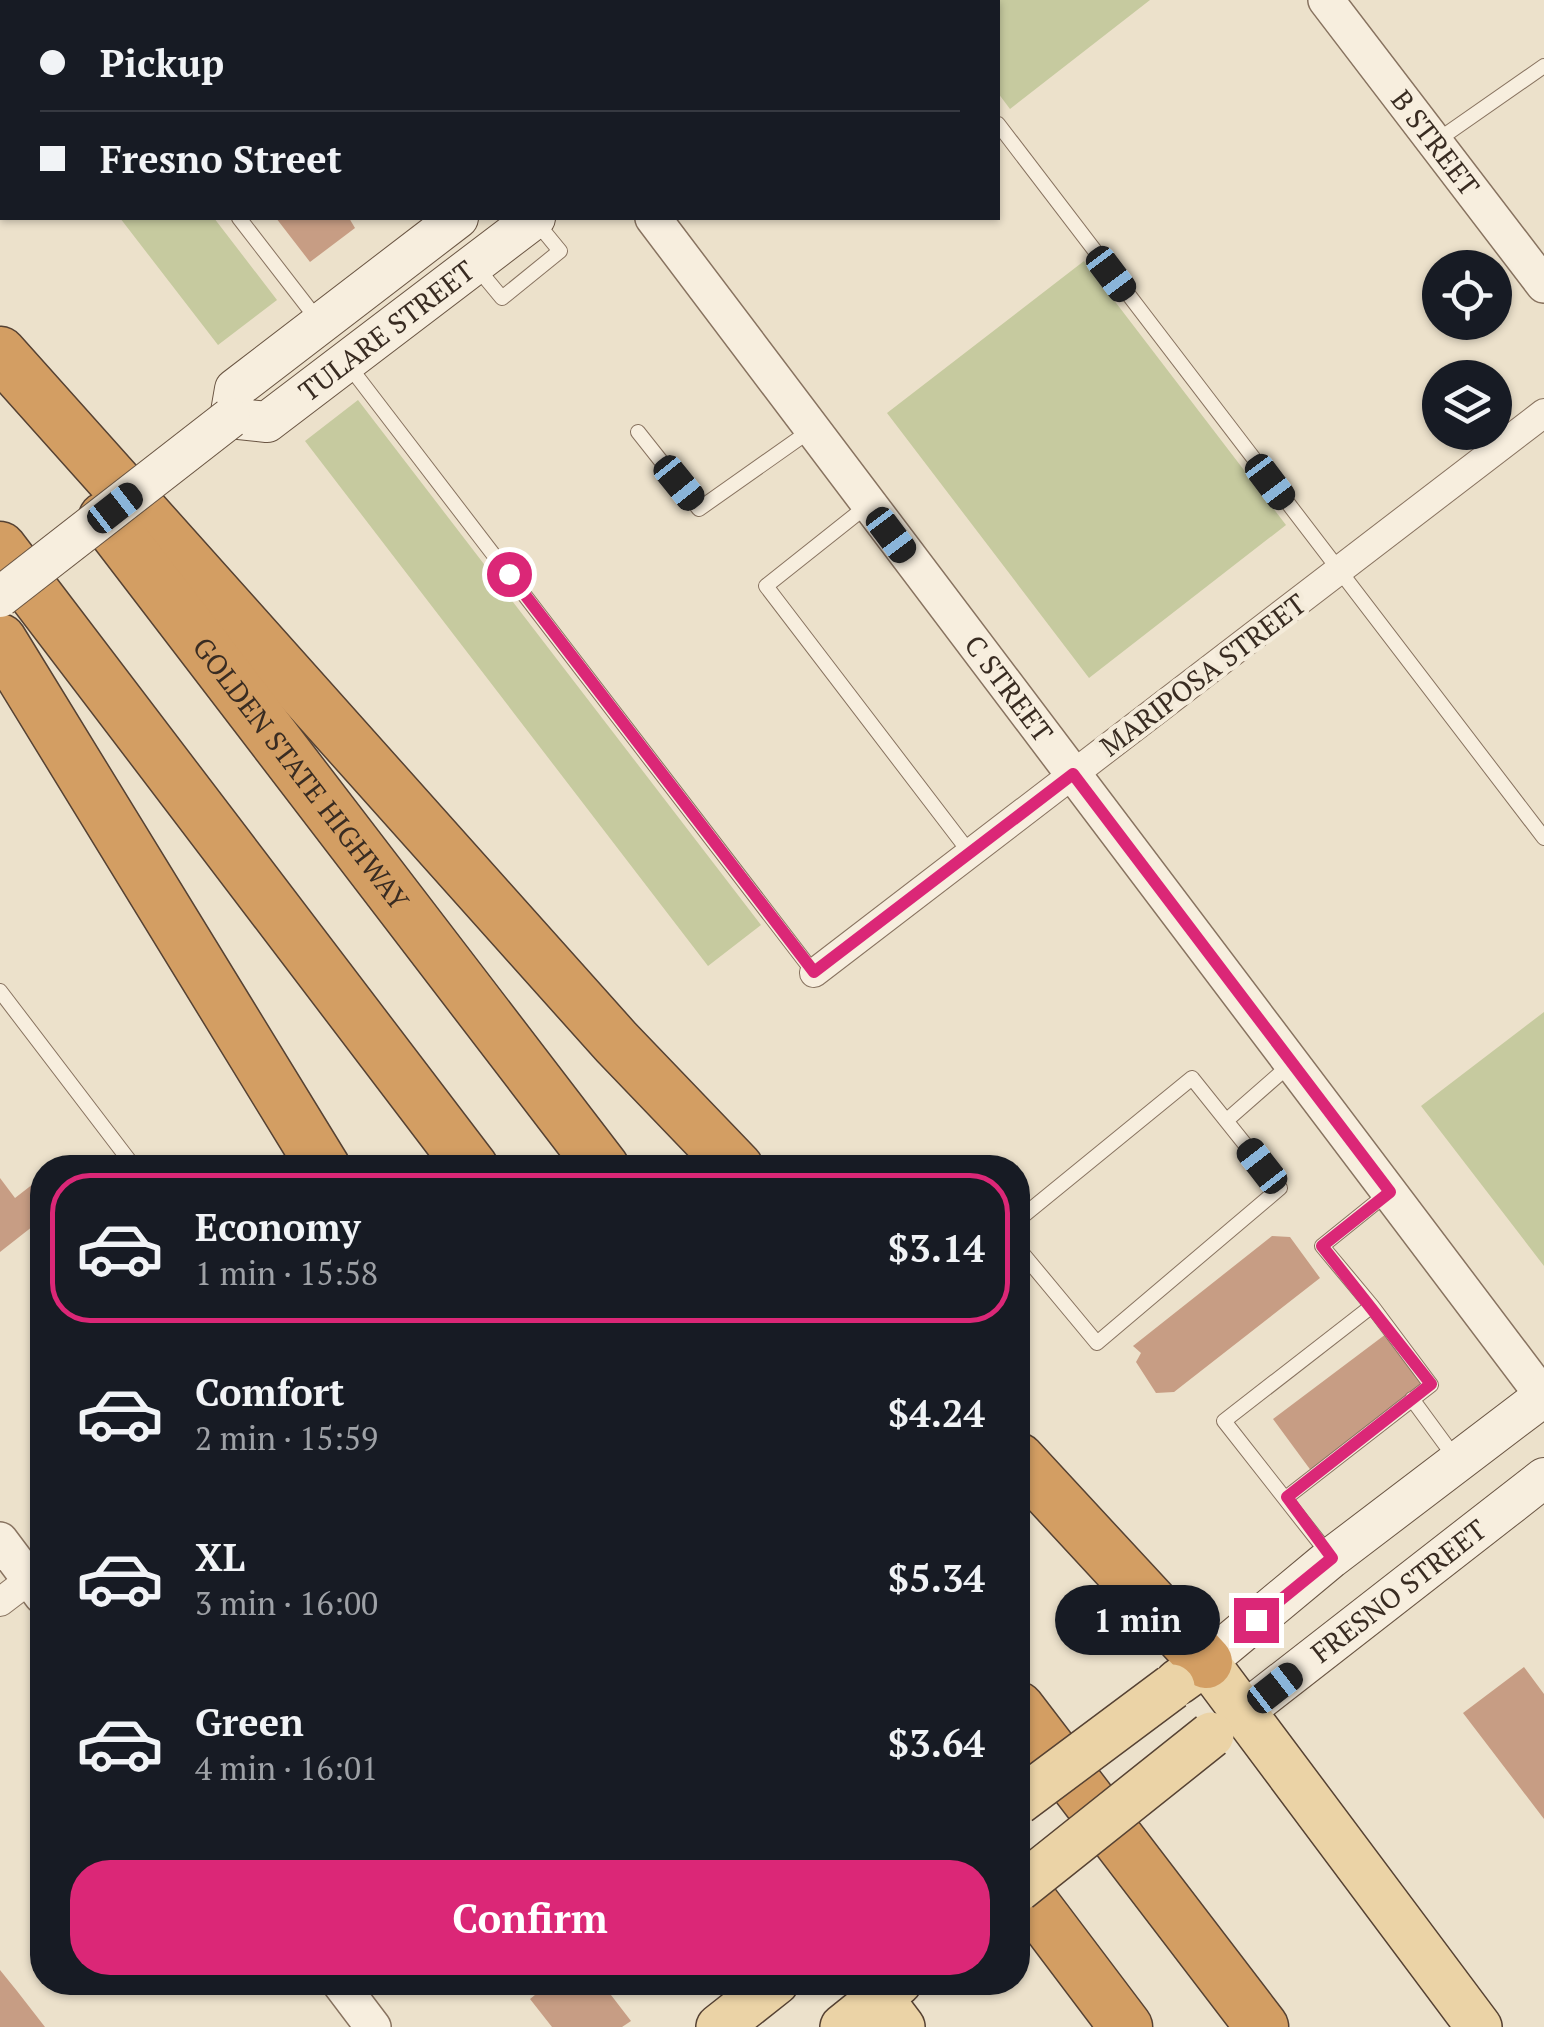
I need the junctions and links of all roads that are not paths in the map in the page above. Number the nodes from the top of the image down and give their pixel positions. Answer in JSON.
{"nodes":[{"id":1,"x":1326,"y":0,"type":"edge"},
{"id":2,"x":1544,"y":66,"type":"edge"},
{"id":3,"x":1000,"y":127,"type":"edge"},
{"id":4,"x":1435,"y":143,"type":"junction"},
{"id":5,"x":241,"y":220,"type":"edge"},
{"id":6,"x":455,"y":220,"type":"edge"},
{"id":7,"x":531,"y":220,"type":"edge"},
{"id":8,"x":654,"y":220,"type":"edge"},
{"id":9,"x":1544,"y":284,"type":"edge"},
{"id":10,"x":320,"y":324,"type":"junction"},
{"id":11,"x":0,"y":353,"type":"edge"},
{"id":12,"x":346,"y":362,"type":"junction"},
{"id":13,"x":0,"y":380,"type":"edge"},
{"id":14,"x":1544,"y":413,"type":"edge"},
{"id":15,"x":230,"y":418,"type":"junction"},
{"id":16,"x":812,"y":430,"type":"junction"},
{"id":17,"x":638,"y":432,"type":"dead end"},
{"id":18,"x":868,"y":505,"type":"junction"},
{"id":19,"x":0,"y":548,"type":"edge"},
{"id":20,"x":1338,"y":571,"type":"junction"},
{"id":21,"x":0,"y":597,"type":"edge"},
{"id":22,"x":0,"y":640,"type":"edge"},
{"id":23,"x":1073,"y":774,"type":"junction"},
{"id":24,"x":1544,"y":838,"type":"edge"},
{"id":25,"x":970,"y":853,"type":"junction"},
{"id":26,"x":814,"y":972,"type":"joint"},
{"id":27,"x":0,"y":991,"type":"edge"},
{"id":28,"x":1292,"y":1063,"type":"junction"},
{"id":29,"x":1227,"y":1120,"type":"junction"},
{"id":30,"x":125,"y":1155,"type":"edge"},
{"id":31,"x":316,"y":1155,"type":"edge"},
{"id":32,"x":462,"y":1155,"type":"edge"},
{"id":33,"x":594,"y":1155,"type":"edge"},
{"id":34,"x":725,"y":1155,"type":"edge"},
{"id":35,"x":1390,"y":1192,"type":"junction"},
{"id":36,"x":1030,"y":1210,"type":"edge"},
{"id":37,"x":1030,"y":1262,"type":"edge"},
{"id":38,"x":1372,"y":1306,"type":"junction"},
{"id":39,"x":1544,"y":1397,"type":"edge"},
{"id":40,"x":1412,"y":1399,"type":"junction"},
{"id":41,"x":1458,"y":1462,"type":"junction"},
{"id":42,"x":1030,"y":1475,"type":"edge"},
{"id":43,"x":1544,"y":1478,"type":"edge"},
{"id":44,"x":1287,"y":1497,"type":"junction"},
{"id":45,"x":0,"y":1540,"type":"edge"},
{"id":46,"x":1332,"y":1558,"type":"junction"},
{"id":47,"x":30,"y":1573,"type":"edge"},
{"id":48,"x":30,"y":1586,"type":"edge"},
{"id":49,"x":0,"y":1602,"type":"edge"},
{"id":50,"x":1189,"y":1674,"type":"junction"},
{"id":51,"x":1228,"y":1723,"type":"junction"},
{"id":52,"x":1030,"y":1724,"type":"edge"},
{"id":53,"x":1030,"y":1793,"type":"edge"},
{"id":54,"x":1030,"y":1878,"type":"edge"},
{"id":55,"x":1030,"y":1903,"type":"edge"},
{"id":56,"x":349,"y":1995,"type":"edge"},
{"id":57,"x":755,"y":1995,"type":"edge"},
{"id":58,"x":887,"y":1997,"type":"edge"},
{"id":59,"x":373,"y":2027,"type":"edge"},
{"id":60,"x":719,"y":2027,"type":"edge"},
{"id":61,"x":843,"y":2027,"type":"edge"},
{"id":62,"x":1126,"y":2027,"type":"edge"},
{"id":63,"x":1262,"y":2027,"type":"edge"},
{"id":64,"x":1479,"y":2027,"type":"edge"}],
"edges":[{"from":1,"to":4,"type":"street","name":"B STREET"},
{"from":2,"to":4,"type":"lane"},
{"from":3,"to":20,"type":"lane"},
{"from":4,"to":9,"type":"street","name":"B STREET"},
{"from":5,"to":10,"type":"lane"},
{"from":6,"to":10,"type":"main road","name":"TULARE STREET"},
{"from":7,"to":12,"type":"main road","name":"TULARE STREET"},
{"from":8,"to":16,"type":"street","name":"C STREET"},
{"from":10,"to":15,"type":"main road","name":"TULARE STREET"},
{"from":11,"to":34,"type":"highway"},
{"from":12,"to":15,"type":"main road","name":"TULARE STREET"},
{"from":12,"to":26,"type":"lane"},
{"from":13,"to":33,"type":"highway","name":"GOLDEN STATE HIGHWAY"},
{"from":14,"to":20,"type":"street","name":"MARIPOSA STREET"},
{"from":15,"to":21,"type":"main road","name":"TULARE STREET","bridge":true},
{"from":16,"to":17,"type":"lane"},
{"from":16,"to":18,"type":"street","name":"C STREET"},
{"from":18,"to":23,"type":"street","name":"C STREET"},
{"from":18,"to":25,"type":"lane"},
{"from":19,"to":32,"type":"highway"},
{"from":20,"to":23,"type":"street","name":"MARIPOSA STREET"},
{"from":20,"to":24,"type":"lane"},
{"from":22,"to":31,"type":"highway"},
{"from":23,"to":25,"type":"street","name":"MARIPOSA STREET"},
{"from":23,"to":28,"type":"street","name":"C STREET"},
{"from":25,"to":26,"type":"street","name":"MARIPOSA STREET"},
{"from":27,"to":30,"type":"lane"},
{"from":28,"to":29,"type":"lane"},
{"from":28,"to":35,"type":"street","name":"C STREET"},
{"from":29,"to":36,"type":"lane"},
{"from":29,"to":37,"type":"lane"},
{"from":35,"to":38,"type":"lane"},
{"from":35,"to":39,"type":"street","name":"C STREET"},
{"from":38,"to":40,"type":"lane"},
{"from":38,"to":44,"type":"lane"},
{"from":39,"to":41,"type":"main road"},
{"from":40,"to":41,"type":"lane"},
{"from":40,"to":44,"type":"lane"},
{"from":41,"to":46,"type":"main road"},
{"from":42,"to":50,"type":"highway"},
{"from":43,"to":51,"type":"main road","name":"FRESNO STREET"},
{"from":44,"to":46,"type":"lane"},
{"from":45,"to":47,"type":"street"},
{"from":46,"to":50,"type":"main road"},
{"from":48,"to":49,"type":"street"},
{"from":50,"to":51,"type":"main road"},
{"from":50,"to":53,"type":"main road","bridge":true},
{"from":51,"to":54,"type":"main road","name":"FRESNO STREET","bridge":true},
{"from":51,"to":64,"type":"main road"},
{"from":52,"to":63,"type":"highway"},
{"from":55,"to":62,"type":"highway"},
{"from":56,"to":59,"type":"street"},
{"from":57,"to":60,"type":"main road"},
{"from":58,"to":61,"type":"main road"}]}
